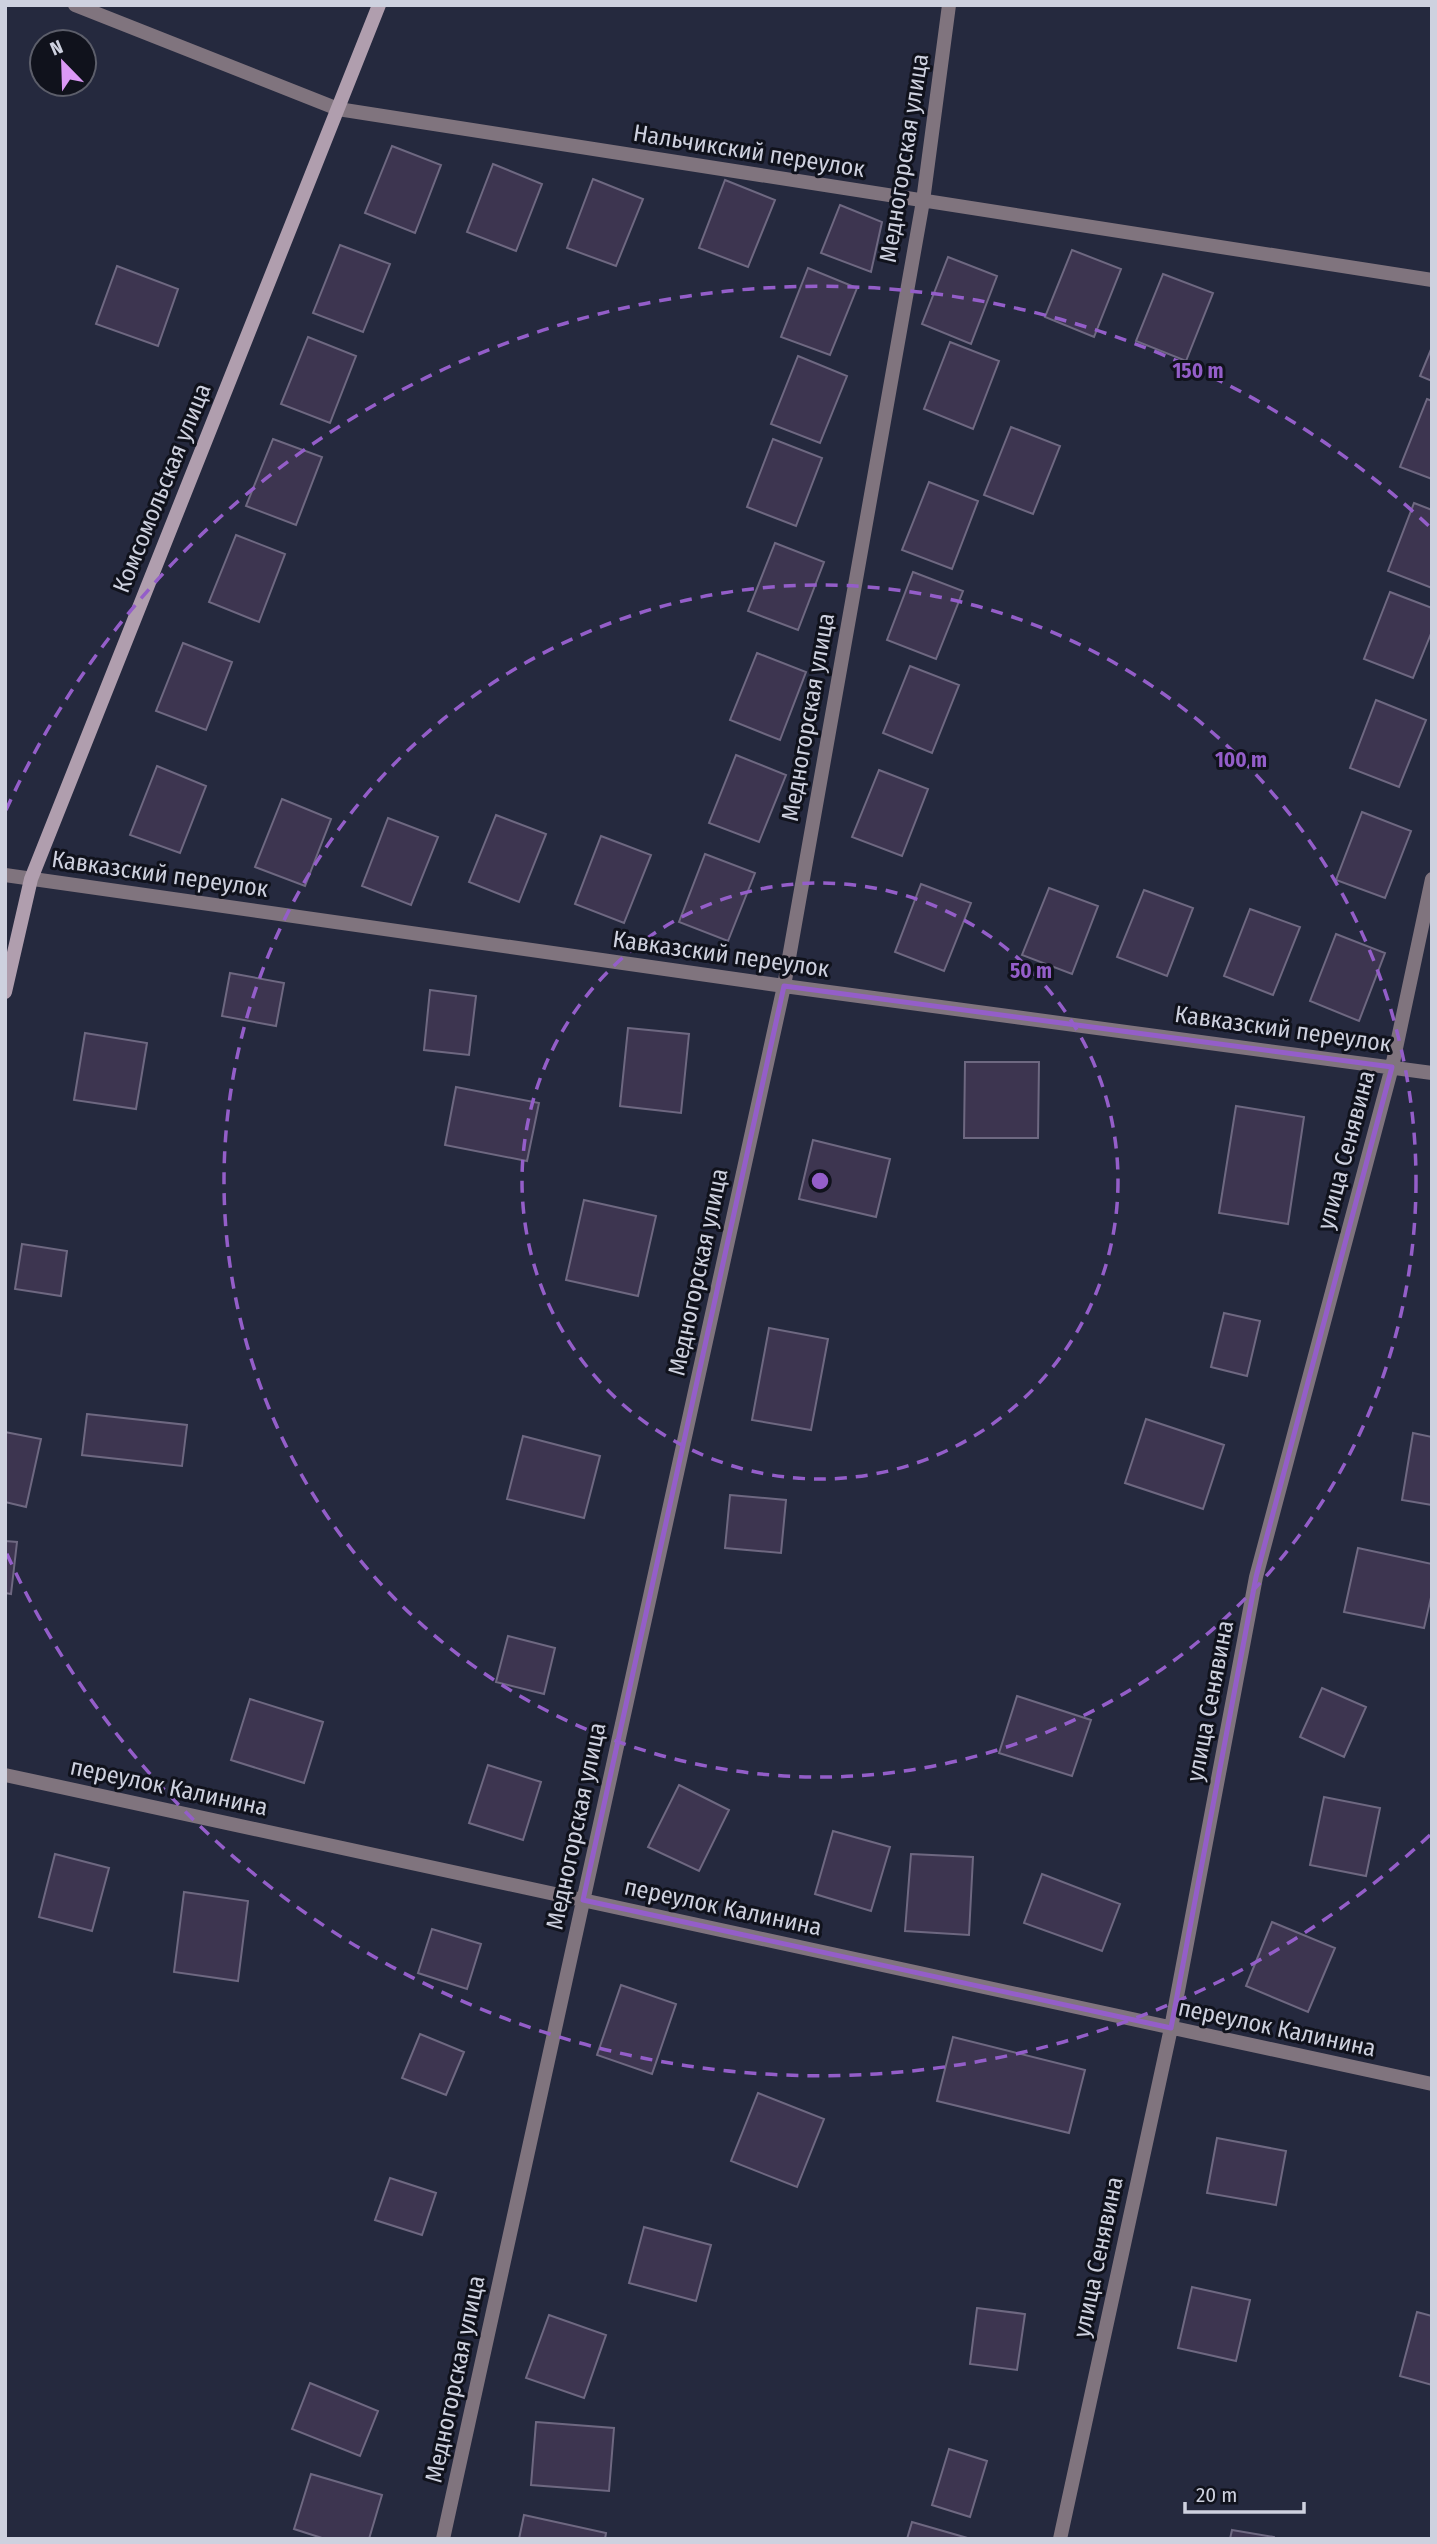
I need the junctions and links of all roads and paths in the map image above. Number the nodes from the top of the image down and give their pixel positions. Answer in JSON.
{"nodes":[{"id":1,"x":75,"y":5,"type":"edge"},
{"id":2,"x":379,"y":5,"type":"edge"},
{"id":3,"x":949,"y":5,"type":"edge"},
{"id":4,"x":338,"y":109,"type":"junction"},
{"id":5,"x":923,"y":201,"type":"junction"},
{"id":6,"x":1432,"y":281,"type":"edge"},
{"id":7,"x":5,"y":875,"type":"edge"},
{"id":8,"x":31,"y":879,"type":"junction"},
{"id":9,"x":1432,"y":879,"type":"edge"},
{"id":10,"x":783,"y":986,"type":"junction"},
{"id":11,"x":5,"y":992,"type":"edge"},
{"id":12,"x":1392,"y":1067,"type":"junction"},
{"id":13,"x":1432,"y":1073,"type":"edge"},
{"id":14,"x":5,"y":1775,"type":"edge"},
{"id":15,"x":583,"y":1900,"type":"junction"},
{"id":16,"x":1171,"y":2028,"type":"junction"},
{"id":17,"x":1432,"y":2084,"type":"edge"},
{"id":18,"x":443,"y":2539,"type":"edge"},
{"id":19,"x":1060,"y":2539,"type":"edge"}],
"edges":[{"from":1,"to":4,"type":"street","name":"Нальчикский переулок"},
{"from":2,"to":4,"type":"main road","name":"Комсомольская улица"},
{"from":3,"to":5,"type":"street","name":"Медногорская улица"},
{"from":4,"to":5,"type":"street","name":"Нальчикский переулок"},
{"from":4,"to":8,"type":"main road","name":"Комсомольская улица"},
{"from":5,"to":6,"type":"street","name":"Нальчикский переулок"},
{"from":5,"to":10,"type":"street","name":"Медногорская улица"},
{"from":7,"to":8,"type":"street","name":"Кавказский переулок"},
{"from":8,"to":10,"type":"street","name":"Кавказский переулок"},
{"from":8,"to":11,"type":"main road","name":"Комсомольская улица"},
{"from":9,"to":12,"type":"street","name":"улица Сенявина"},
{"from":10,"to":12,"type":"street","name":"Кавказский переулок"},
{"from":10,"to":15,"type":"street","name":"Медногорская улица"},
{"from":12,"to":13,"type":"street","name":"Кавказский переулок"},
{"from":12,"to":16,"type":"street","name":"улица Сенявина"},
{"from":14,"to":15,"type":"street","name":"переулок Калинина"},
{"from":15,"to":16,"type":"street","name":"переулок Калинина"},
{"from":15,"to":18,"type":"street","name":"Медногорская улица"},
{"from":16,"to":17,"type":"street","name":"переулок Калинина"},
{"from":16,"to":19,"type":"street","name":"улица Сенявина"}]}
